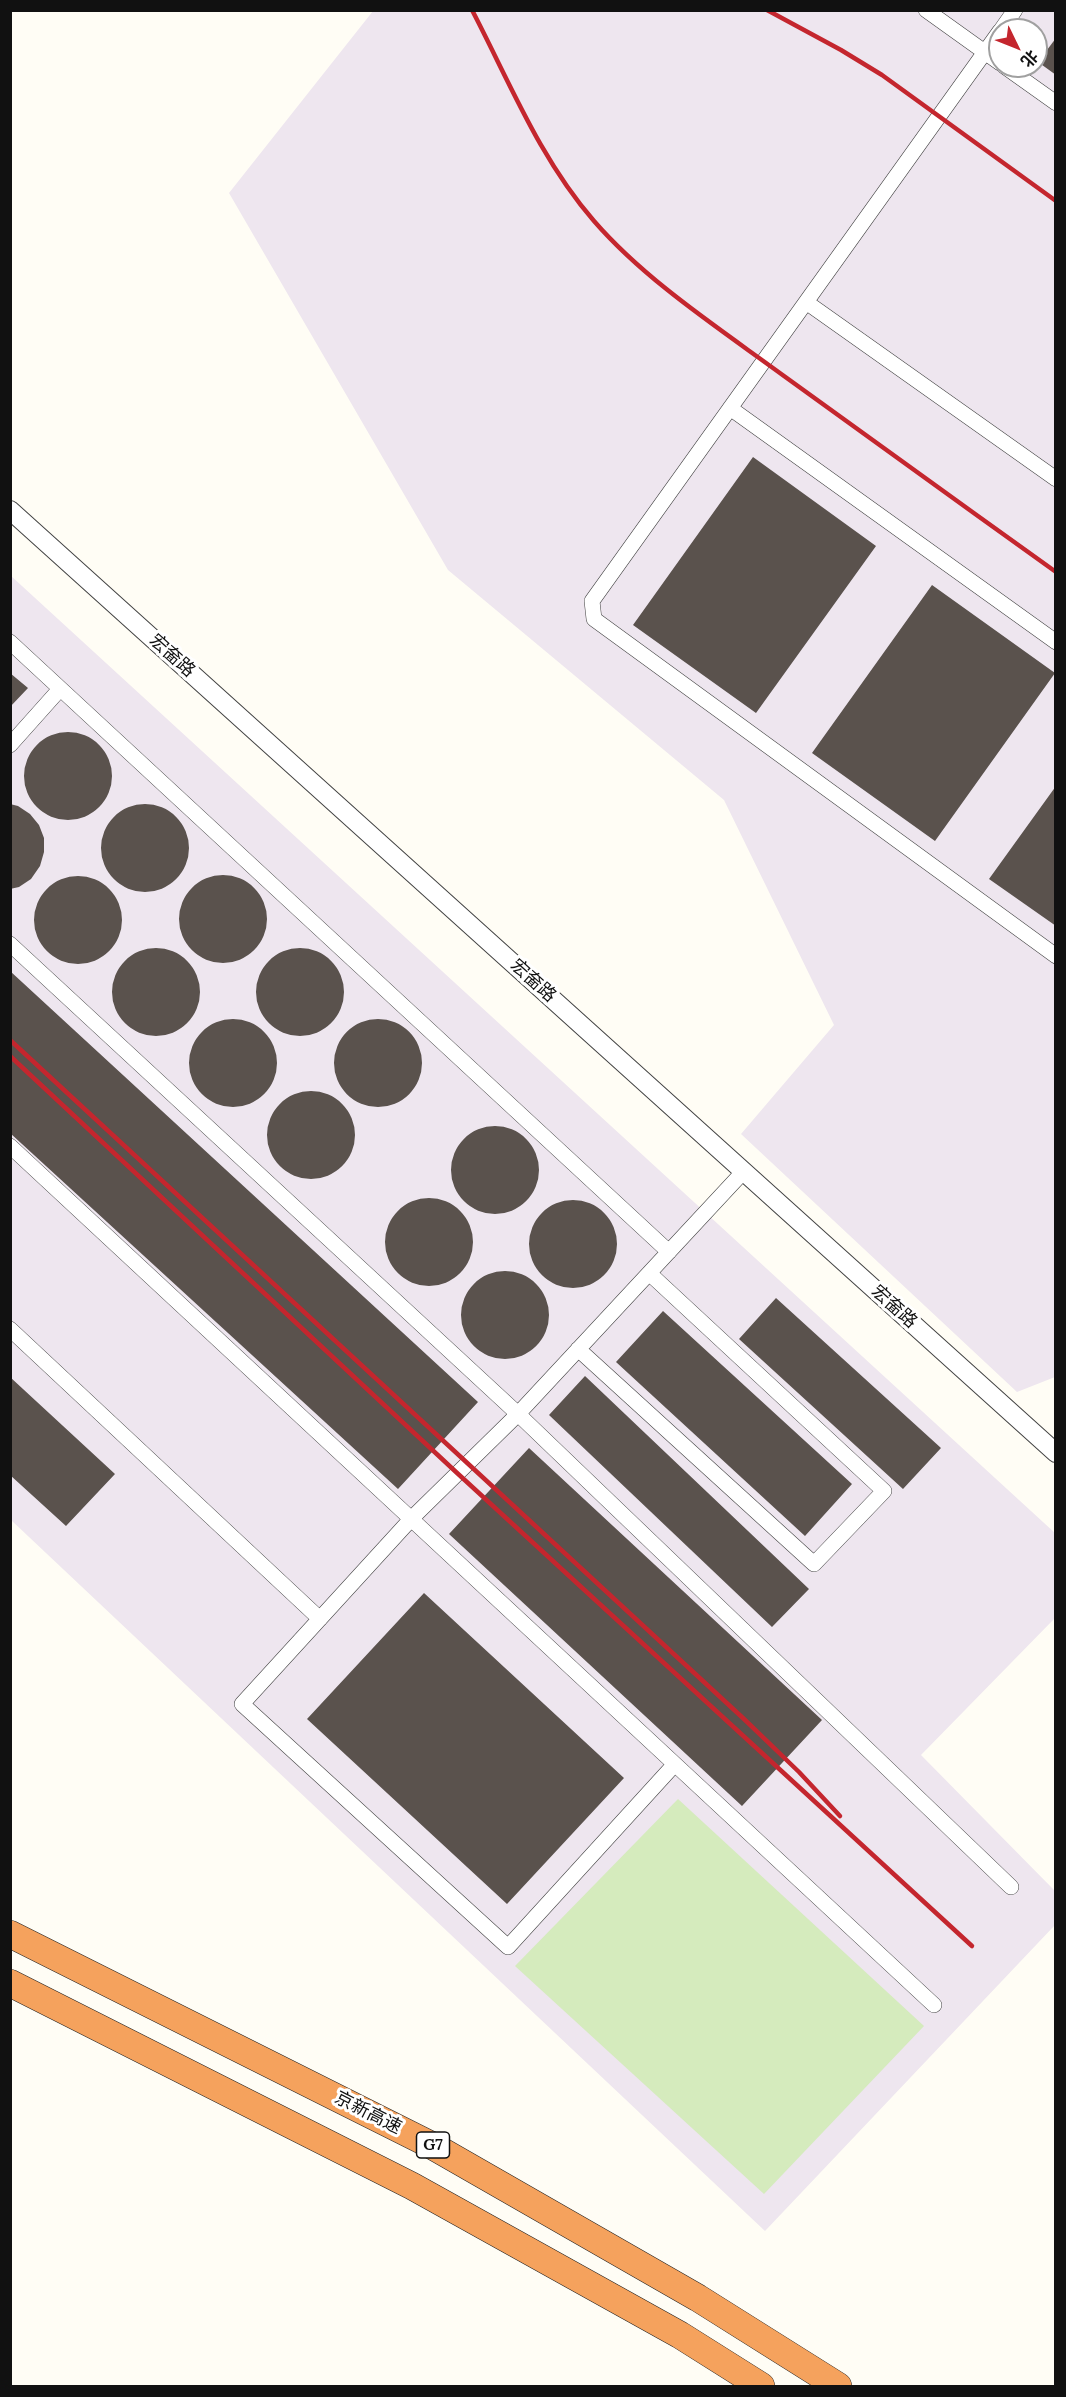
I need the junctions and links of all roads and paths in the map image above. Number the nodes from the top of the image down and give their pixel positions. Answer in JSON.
{"nodes":[{"id":1,"x":926,"y":10,"type":"edge"},
{"id":2,"x":988,"y":48,"type":"edge"},
{"id":3,"x":985,"y":52,"type":"junction"},
{"id":4,"x":988,"y":54,"type":"edge"},
{"id":5,"x":1021,"y":78,"type":"edge"},
{"id":6,"x":1056,"y":103,"type":"edge"},
{"id":7,"x":806,"y":302,"type":"junction"},
{"id":8,"x":730,"y":408,"type":"junction"},
{"id":9,"x":1056,"y":479,"type":"edge"},
{"id":10,"x":10,"y":510,"type":"edge"},
{"id":11,"x":10,"y":642,"type":"edge"},
{"id":12,"x":1056,"y":642,"type":"edge"},
{"id":13,"x":60,"y":689,"type":"junction"},
{"id":14,"x":10,"y":745,"type":"edge"},
{"id":15,"x":10,"y":944,"type":"edge"},
{"id":16,"x":1056,"y":956,"type":"edge"},
{"id":17,"x":10,"y":1146,"type":"edge"},
{"id":18,"x":744,"y":1171,"type":"junction"},
{"id":19,"x":669,"y":1252,"type":"junction"},
{"id":20,"x":649,"y":1273,"type":"junction"},
{"id":21,"x":10,"y":1329,"type":"edge"},
{"id":22,"x":578,"y":1349,"type":"junction"},
{"id":23,"x":518,"y":1414,"type":"junction"},
{"id":24,"x":1056,"y":1453,"type":"edge"},
{"id":25,"x":412,"y":1518,"type":"junction"},
{"id":26,"x":320,"y":1618,"type":"junction"},
{"id":27,"x":674,"y":1765,"type":"junction"},
{"id":28,"x":1011,"y":1887,"type":"dead end"},
{"id":29,"x":10,"y":1934,"type":"edge"},
{"id":30,"x":10,"y":1983,"type":"edge"},
{"id":31,"x":934,"y":2005,"type":"dead end"},
{"id":32,"x":760,"y":2386,"type":"edge"},
{"id":33,"x":838,"y":2386,"type":"edge"}],
"edges":[{"from":1,"to":3,"type":"street"},
{"from":2,"to":3,"type":"street"},
{"from":3,"to":4,"type":"street"},
{"from":3,"to":7,"type":"street"},
{"from":5,"to":6,"type":"street"},
{"from":7,"to":8,"type":"street"},
{"from":7,"to":9,"type":"street"},
{"from":8,"to":12,"type":"street"},
{"from":8,"to":16,"type":"street"},
{"from":10,"to":18,"type":"street","name":"宏奤路"},
{"from":11,"to":13,"type":"street"},
{"from":13,"to":14,"type":"street"},
{"from":13,"to":19,"type":"street"},
{"from":15,"to":23,"type":"street"},
{"from":17,"to":25,"type":"street"},
{"from":18,"to":19,"type":"street"},
{"from":18,"to":24,"type":"street","name":"宏奤路"},
{"from":19,"to":20,"type":"street"},
{"from":20,"to":22,"type":"street"},
{"from":20,"to":22,"type":"street"},
{"from":21,"to":26,"type":"street"},
{"from":22,"to":23,"type":"street"},
{"from":23,"to":25,"type":"street"},
{"from":23,"to":28,"type":"street"},
{"from":25,"to":26,"type":"street"},
{"from":25,"to":27,"type":"street"},
{"from":26,"to":27,"type":"street"},
{"from":27,"to":31,"type":"street"},
{"from":29,"to":33,"type":"highway","name":"京新高速","number":"G7"},
{"from":30,"to":32,"type":"highway","number":"G7"}]}
